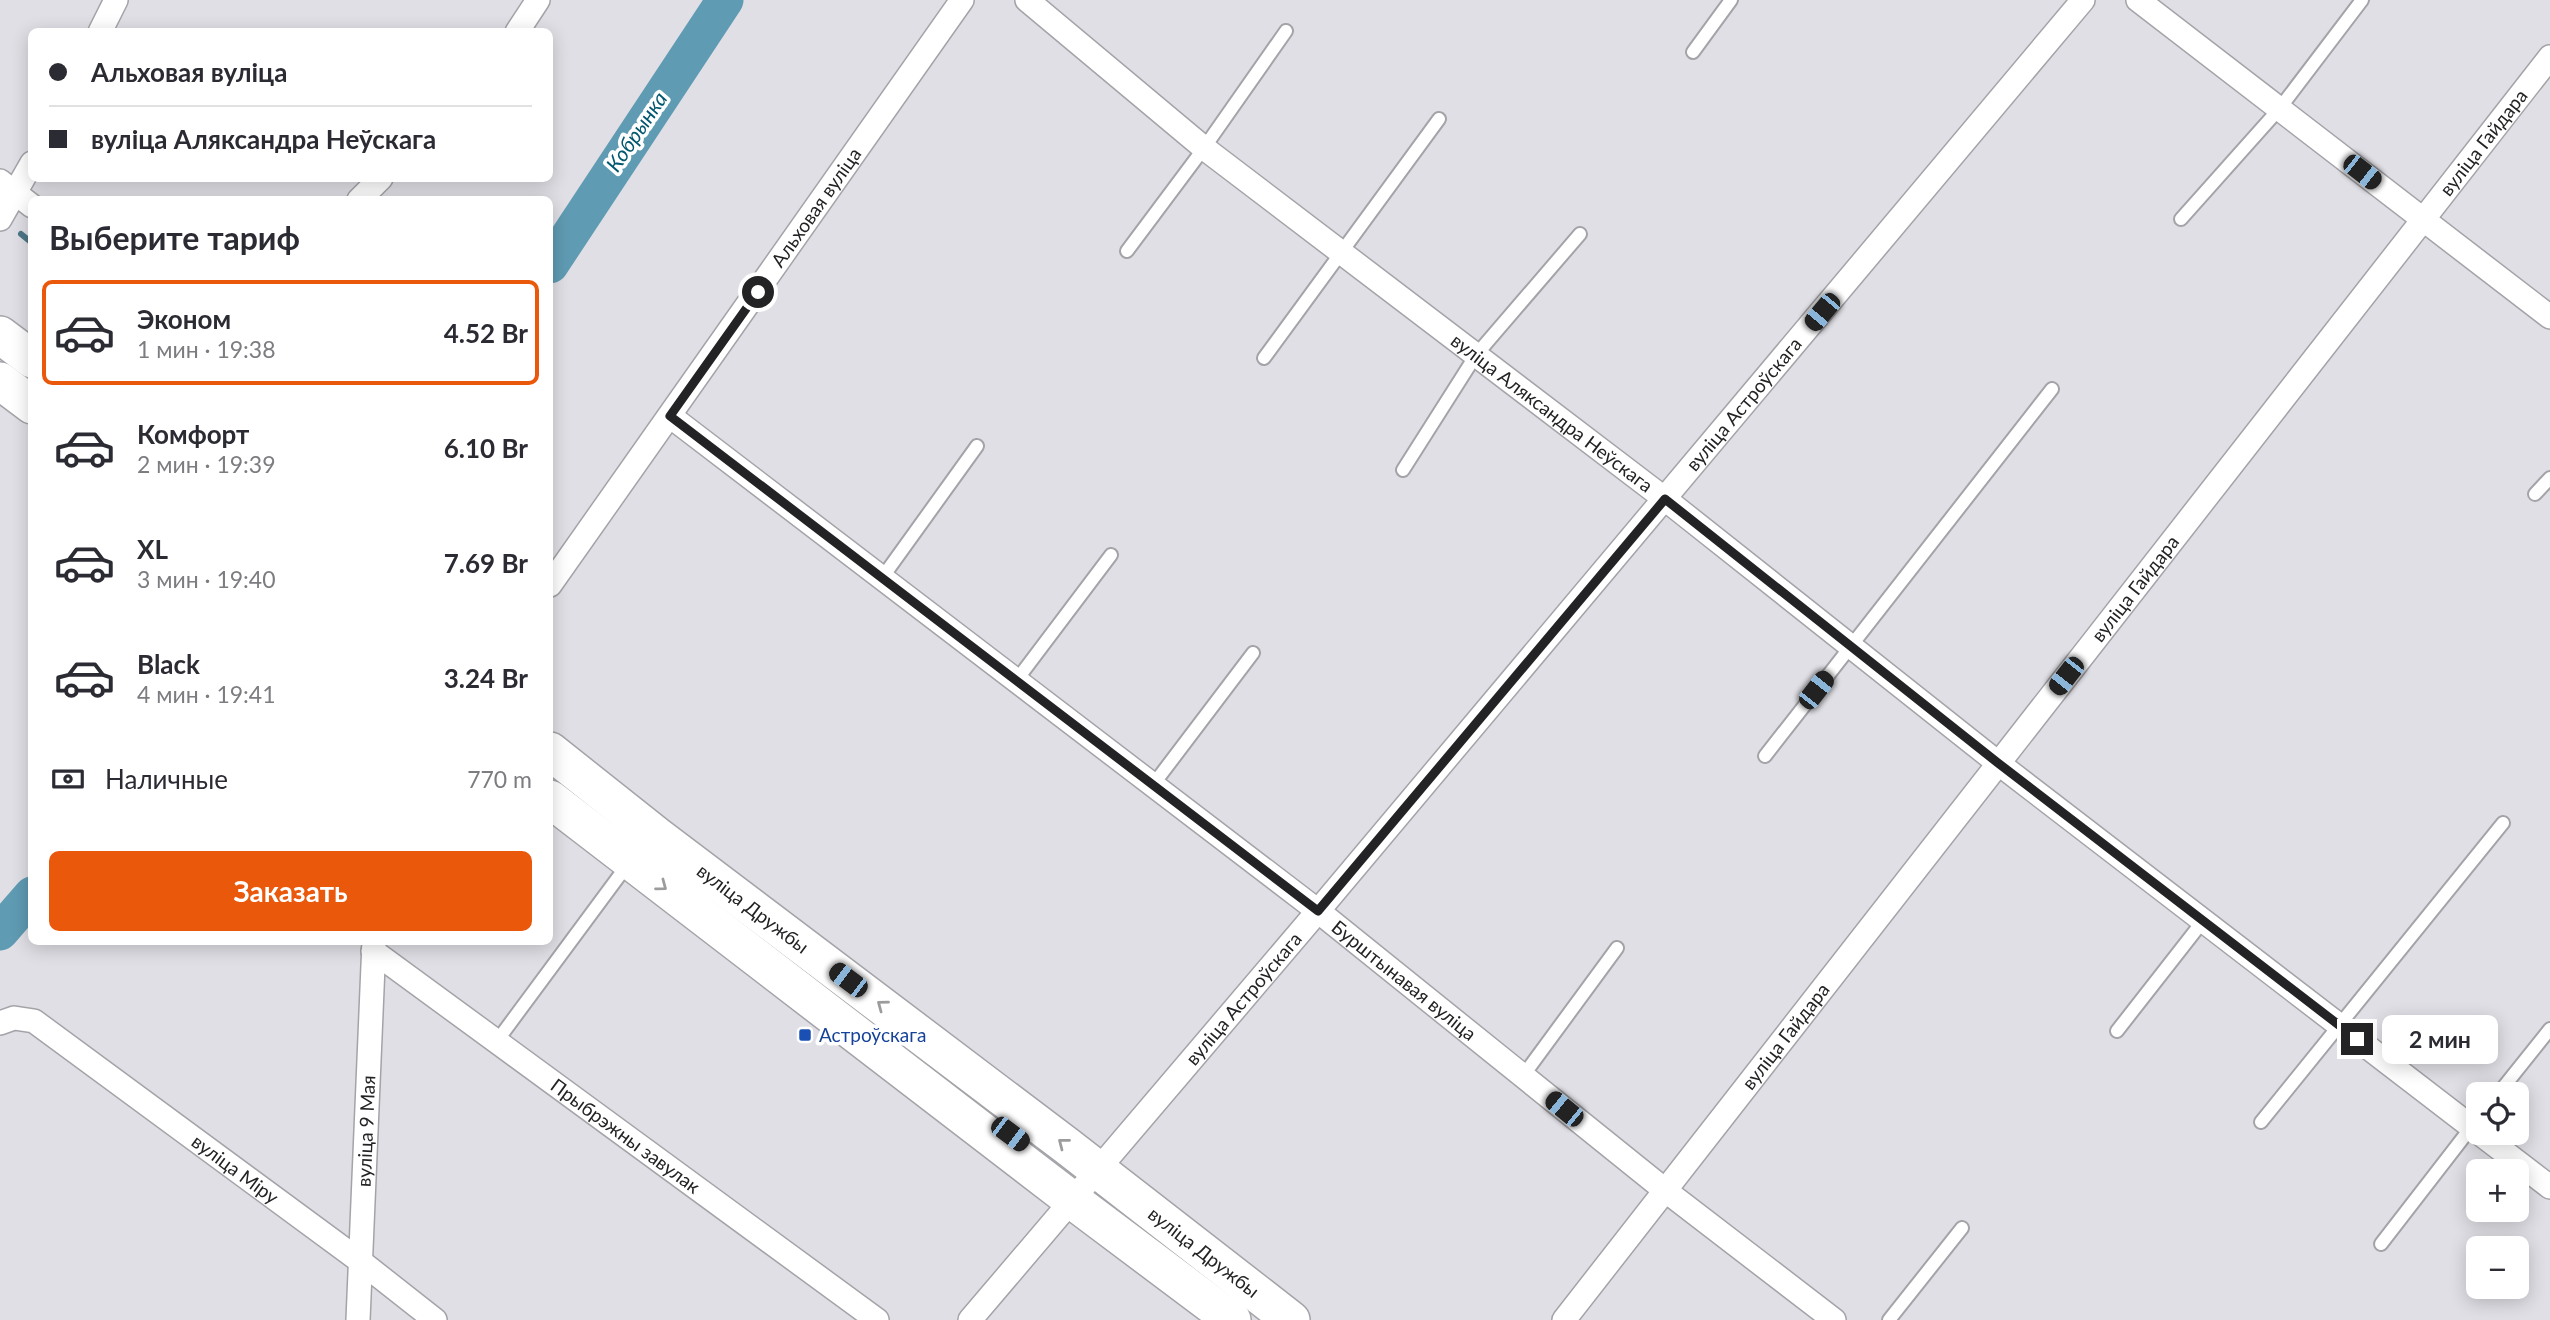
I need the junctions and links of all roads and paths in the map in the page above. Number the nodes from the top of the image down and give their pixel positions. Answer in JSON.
{"nodes":[{"id":1,"x":116,"y":0,"type":"edge"},
{"id":2,"x":538,"y":0,"type":"edge"},
{"id":3,"x":962,"y":0,"type":"edge"},
{"id":4,"x":1027,"y":0,"type":"edge"},
{"id":5,"x":1731,"y":0,"type":"edge"},
{"id":6,"x":2083,"y":0,"type":"edge"},
{"id":7,"x":2138,"y":0,"type":"edge"},
{"id":8,"x":2362,"y":0,"type":"edge"},
{"id":9,"x":102,"y":28,"type":"edge"},
{"id":10,"x":520,"y":28,"type":"edge"},
{"id":11,"x":1286,"y":31,"type":"dead end"},
{"id":12,"x":1693,"y":52,"type":"dead end"},
{"id":13,"x":2550,"y":57,"type":"edge"},
{"id":14,"x":2280,"y":108,"type":"junction"},
{"id":15,"x":1439,"y":119,"type":"dead end"},
{"id":16,"x":1204,"y":148,"type":"junction"},
{"id":17,"x":28,"y":170,"type":"edge"},
{"id":18,"x":377,"y":182,"type":"edge"},
{"id":19,"x":16,"y":193,"type":"edge"},
{"id":20,"x":363,"y":196,"type":"edge"},
{"id":21,"x":0,"y":219,"type":"edge"},
{"id":22,"x":2181,"y":219,"type":"dead end"},
{"id":23,"x":2423,"y":219,"type":"junction"},
{"id":24,"x":1580,"y":234,"type":"dead end"},
{"id":25,"x":1127,"y":251,"type":"dead end"},
{"id":26,"x":1340,"y":252,"type":"junction"},
{"id":27,"x":2550,"y":317,"type":"edge"},
{"id":28,"x":0,"y":335,"type":"edge"},
{"id":29,"x":1476,"y":355,"type":"junction"},
{"id":30,"x":28,"y":356,"type":"edge"},
{"id":31,"x":1265,"y":358,"type":"dead end"},
{"id":32,"x":0,"y":381,"type":"edge"},
{"id":33,"x":2052,"y":389,"type":"dead end"},
{"id":34,"x":28,"y":402,"type":"edge"},
{"id":35,"x":670,"y":416,"type":"junction"},
{"id":36,"x":977,"y":446,"type":"dead end"},
{"id":37,"x":1403,"y":470,"type":"dead end"},
{"id":38,"x":2550,"y":478,"type":"edge"},
{"id":39,"x":2535,"y":495,"type":"dead end"},
{"id":40,"x":1665,"y":499,"type":"junction"},
{"id":41,"x":1111,"y":555,"type":"dead end"},
{"id":42,"x":882,"y":578,"type":"junction"},
{"id":43,"x":553,"y":581,"type":"edge"},
{"id":44,"x":1851,"y":646,"type":"junction"},
{"id":45,"x":1253,"y":653,"type":"dead end"},
{"id":46,"x":1016,"y":681,"type":"junction"},
{"id":47,"x":553,"y":753,"type":"edge"},
{"id":48,"x":1765,"y":756,"type":"dead end"},
{"id":49,"x":1998,"y":763,"type":"junction"},
{"id":50,"x":553,"y":772,"type":"edge"},
{"id":51,"x":1153,"y":785,"type":"junction"},
{"id":52,"x":553,"y":801,"type":"edge"},
{"id":53,"x":2503,"y":823,"type":"dead end"},
{"id":54,"x":657,"y":836,"type":"junction"},
{"id":55,"x":630,"y":862,"type":"junction"},
{"id":56,"x":1318,"y":911,"type":"junction"},
{"id":57,"x":2203,"y":921,"type":"junction"},
{"id":58,"x":374,"y":946,"type":"edge"},
{"id":59,"x":1617,"y":948,"type":"dead end"},
{"id":60,"x":0,"y":1023,"type":"edge"},
{"id":61,"x":2338,"y":1025,"type":"junction"},
{"id":62,"x":2550,"y":1029,"type":"edge"},
{"id":63,"x":2117,"y":1031,"type":"dead end"},
{"id":64,"x":498,"y":1041,"type":"junction"},
{"id":65,"x":888,"y":1058,"type":"junction"},
{"id":66,"x":1523,"y":1076,"type":"junction"},
{"id":67,"x":2508,"y":1082,"type":"edge"},
{"id":68,"x":2466,"y":1121,"type":"edge"},
{"id":69,"x":2261,"y":1122,"type":"dead end"},
{"id":70,"x":2466,"y":1140,"type":"edge"},
{"id":71,"x":2497,"y":1145,"type":"edge"},
{"id":72,"x":1097,"y":1171,"type":"junction"},
{"id":73,"x":2550,"y":1187,"type":"edge"},
{"id":74,"x":1666,"y":1191,"type":"junction"},
{"id":75,"x":1072,"y":1200,"type":"junction"},
{"id":76,"x":1962,"y":1228,"type":"dead end"},
{"id":77,"x":2381,"y":1244,"type":"dead end"},
{"id":78,"x":360,"y":1261,"type":"junction"},
{"id":79,"x":1284,"y":1315,"type":"edge"},
{"id":80,"x":358,"y":1320,"type":"edge"},
{"id":81,"x":435,"y":1320,"type":"edge"},
{"id":82,"x":877,"y":1320,"type":"edge"},
{"id":83,"x":970,"y":1320,"type":"edge"},
{"id":84,"x":1232,"y":1320,"type":"edge"},
{"id":85,"x":1564,"y":1320,"type":"edge"},
{"id":86,"x":1834,"y":1320,"type":"edge"},
{"id":87,"x":1889,"y":1320,"type":"edge"}],
"edges":[{"from":1,"to":9,"type":"street"},
{"from":2,"to":10,"type":"street"},
{"from":3,"to":35,"type":"street","name":"Альховая вуліца"},
{"from":4,"to":16,"type":"street","name":"вуліца Аляксандра Неўскага"},
{"from":5,"to":12,"type":"lane"},
{"from":6,"to":40,"type":"street","name":"вуліца Астроўскага"},
{"from":7,"to":14,"type":"street"},
{"from":8,"to":14,"type":"lane"},
{"from":11,"to":16,"type":"lane"},
{"from":13,"to":23,"type":"street","name":"вуліца Гайдара"},
{"from":14,"to":22,"type":"lane"},
{"from":14,"to":23,"type":"street"},
{"from":15,"to":26,"type":"lane"},
{"from":16,"to":25,"type":"lane"},
{"from":16,"to":26,"type":"street","name":"вуліца Аляксандра Неўскага"},
{"from":17,"to":19,"type":"street"},
{"from":18,"to":20,"type":"street"},
{"from":19,"to":21,"type":"street"},
{"from":23,"to":27,"type":"street"},
{"from":23,"to":49,"type":"street","name":"вуліца Гайдара"},
{"from":24,"to":29,"type":"lane"},
{"from":26,"to":29,"type":"street","name":"вуліца Аляксандра Неўскага"},
{"from":26,"to":31,"type":"lane"},
{"from":28,"to":30,"type":"main road"},
{"from":29,"to":37,"type":"lane"},
{"from":29,"to":40,"type":"street","name":"вуліца Аляксандра Неўскага"},
{"from":32,"to":34,"type":"main road"},
{"from":33,"to":44,"type":"lane"},
{"from":35,"to":42,"type":"street","name":"Бурштынавая вуліца"},
{"from":35,"to":43,"type":"street","name":"Альховая вуліца"},
{"from":36,"to":42,"type":"lane"},
{"from":38,"to":39,"type":"lane"},
{"from":40,"to":44,"type":"street","name":"вуліца Аляксандра Неўскага"},
{"from":40,"to":56,"type":"street","name":"вуліца Астроўскага"},
{"from":41,"to":46,"type":"lane"},
{"from":42,"to":46,"type":"street","name":"Бурштынавая вуліца"},
{"from":44,"to":48,"type":"lane"},
{"from":44,"to":49,"type":"street","name":"вуліца Аляксандра Неўскага"},
{"from":45,"to":51,"type":"lane"},
{"from":46,"to":51,"type":"street","name":"Бурштынавая вуліца"},
{"from":47,"to":54,"type":"main road","name":"вуліца Дружбы"},
{"from":49,"to":57,"type":"street","name":"вуліца Аляксандра Неўскага"},
{"from":49,"to":74,"type":"street","name":"вуліца Гайдара"},
{"from":50,"to":54,"type":"main road"},
{"from":51,"to":56,"type":"street","name":"Бурштынавая вуліца"},
{"from":52,"to":55,"type":"main road","name":"вуліца Дружбы"},
{"from":53,"to":61,"type":"lane"},
{"from":72,"to":54,"type":"main road","name":"вуліца Дружбы","one_way":true},
{"from":55,"to":64,"type":"lane"},
{"from":55,"to":65,"type":"main road","name":"вуліца Дружбы","one_way":true},
{"from":56,"to":66,"type":"street","name":"Бурштынавая вуліца"},
{"from":56,"to":72,"type":"street","name":"вуліца Астроўскага"},
{"from":57,"to":61,"type":"street","name":"вуліца Аляксандра Неўскага"},
{"from":57,"to":63,"type":"lane"},
{"from":58,"to":64,"type":"street","name":"Прыбрэжны завулак"},
{"from":58,"to":78,"type":"street","name":"вуліца 9 Мая"},
{"from":59,"to":66,"type":"lane"},
{"from":60,"to":78,"type":"street","name":"вуліца Міру"},
{"from":61,"to":68,"type":"street","name":"вуліца Аляксандра Неўскага"},
{"from":61,"to":69,"type":"lane"},
{"from":62,"to":67,"type":"lane"},
{"from":64,"to":82,"type":"street","name":"Прыбрэжны завулак"},
{"from":65,"to":72,"type":"main road"},
{"from":65,"to":75,"type":"main road","name":"вуліца Дружбы"},
{"from":66,"to":74,"type":"street","name":"Бурштынавая вуліца"},
{"from":70,"to":77,"type":"lane"},
{"from":71,"to":73,"type":"street","name":"вуліца Аляксандра Неўскага"},
{"from":72,"to":75,"type":"street","name":"вуліца Астроўскага"},
{"from":72,"to":79,"type":"main road","name":"вуліца Дружбы"},
{"from":74,"to":85,"type":"street","name":"вуліца Гайдара"},
{"from":74,"to":86,"type":"street","name":"Бурштынавая вуліца"},
{"from":75,"to":79,"type":"main road"},
{"from":75,"to":83,"type":"street","name":"вуліца Астроўскага"},
{"from":75,"to":84,"type":"main road","name":"вуліца Дружбы"},
{"from":76,"to":87,"type":"lane"},
{"from":78,"to":80,"type":"street","name":"вуліца 9 Мая"},
{"from":78,"to":81,"type":"street","name":"вуліца Міру"}]}
